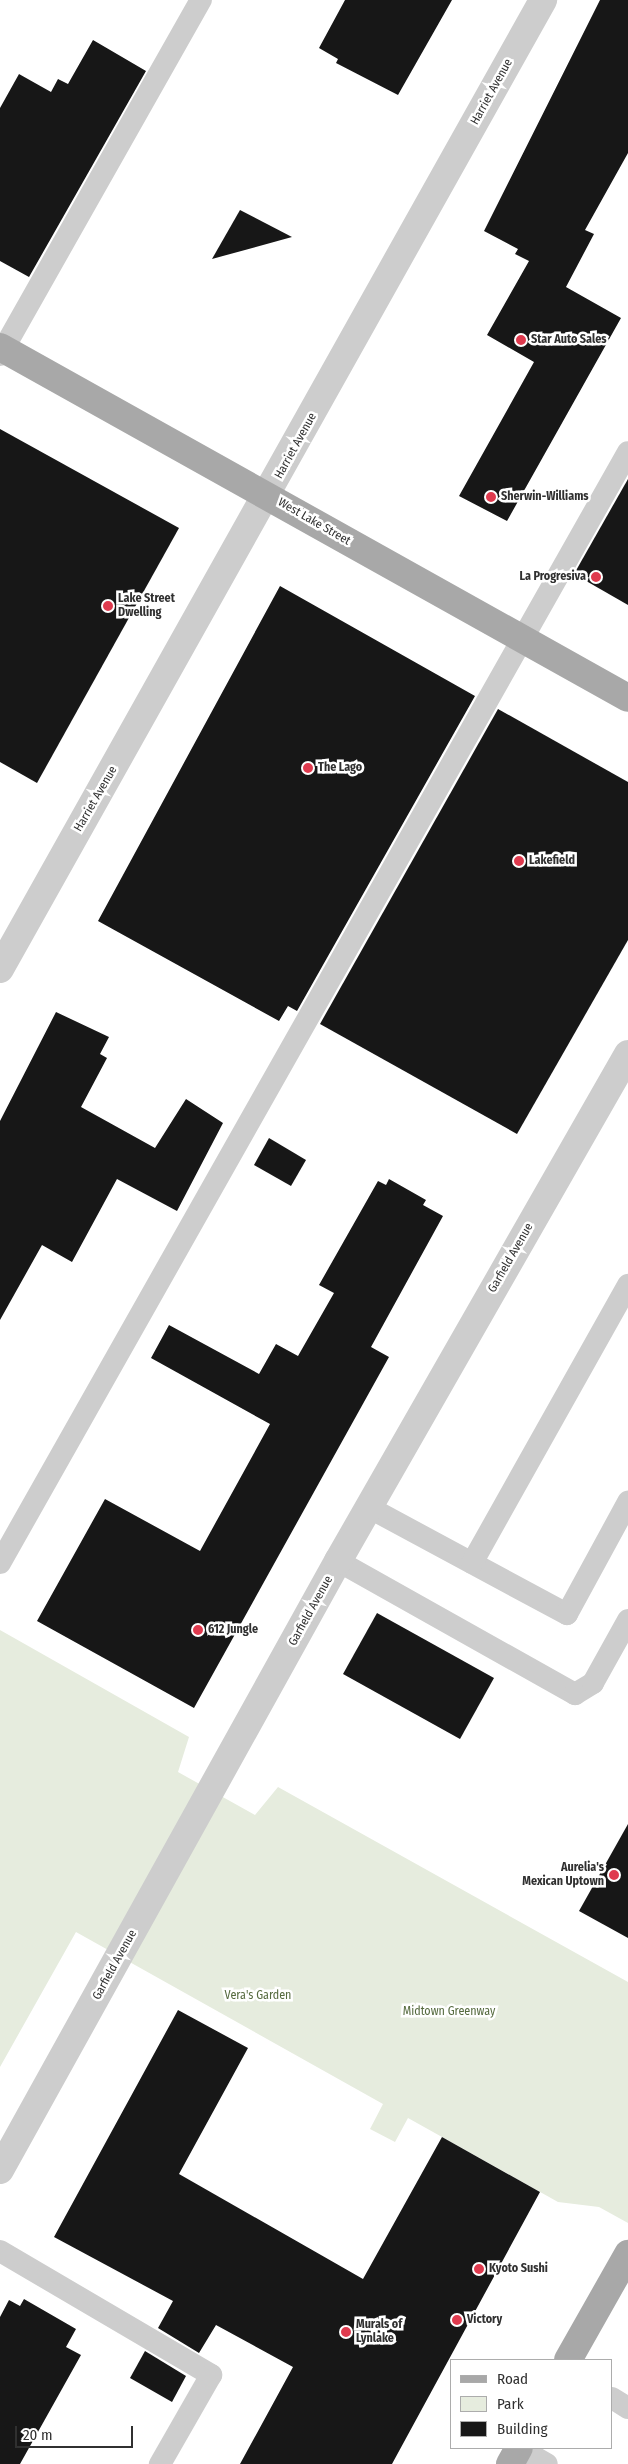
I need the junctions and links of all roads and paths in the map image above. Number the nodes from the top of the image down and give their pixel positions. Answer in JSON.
{"nodes":[{"id":1,"x":201,"y":0,"type":"edge"},
{"id":2,"x":542,"y":0,"type":"edge"},
{"id":3,"x":1,"y":351,"type":"edge"},
{"id":4,"x":628,"y":452,"type":"edge"},
{"id":5,"x":268,"y":496,"type":"junction"},
{"id":6,"x":523,"y":640,"type":"junction"},
{"id":7,"x":628,"y":698,"type":"edge"},
{"id":8,"x":0,"y":969,"type":"edge"},
{"id":9,"x":628,"y":1054,"type":"edge"},
{"id":10,"x":628,"y":1285,"type":"edge"},
{"id":11,"x":628,"y":1502,"type":"edge"},
{"id":12,"x":368,"y":1507,"type":"junction"},
{"id":13,"x":338,"y":1561,"type":"junction"},
{"id":14,"x":0,"y":1563,"type":"edge"},
{"id":15,"x":472,"y":1563,"type":"junction"},
{"id":16,"x":628,"y":1620,"type":"edge"},
{"id":17,"x":0,"y":2170,"type":"edge"},
{"id":18,"x":0,"y":2251,"type":"edge"},
{"id":19,"x":628,"y":2254,"type":"edge"},
{"id":20,"x":569,"y":2359,"type":"edge"},
{"id":21,"x":613,"y":2399,"type":"edge"},
{"id":22,"x":628,"y":2408,"type":"edge"},
{"id":23,"x":518,"y":2449,"type":"edge"},
{"id":24,"x":521,"y":2449,"type":"edge"},
{"id":25,"x":160,"y":2464,"type":"edge"},
{"id":26,"x":510,"y":2464,"type":"edge"},
{"id":27,"x":548,"y":2464,"type":"edge"}],
"edges":[{"from":1,"to":3,"type":"lane"},
{"from":2,"to":5,"type":"street","name":"Harriet Avenue"},
{"from":3,"to":5,"type":"main road","name":"West Lake Street"},
{"from":4,"to":6,"type":"lane"},
{"from":5,"to":6,"type":"main road","name":"West Lake Street"},
{"from":5,"to":8,"type":"street","name":"Harriet Avenue"},
{"from":6,"to":7,"type":"main road","name":"West Lake Street"},
{"from":6,"to":14,"type":"lane"},
{"from":9,"to":12,"type":"street","name":"Garfield Avenue"},
{"from":10,"to":15,"type":"lane"},
{"from":11,"to":15,"type":"lane"},
{"from":12,"to":13,"type":"street","name":"Garfield Avenue"},
{"from":12,"to":15,"type":"lane"},
{"from":13,"to":16,"type":"lane"},
{"from":13,"to":17,"type":"street","name":"Garfield Avenue"},
{"from":18,"to":25,"type":"lane"},
{"from":19,"to":20,"type":"main road"},
{"from":21,"to":22,"type":"lane"},
{"from":23,"to":26,"type":"main road"},
{"from":24,"to":27,"type":"lane"}]}
